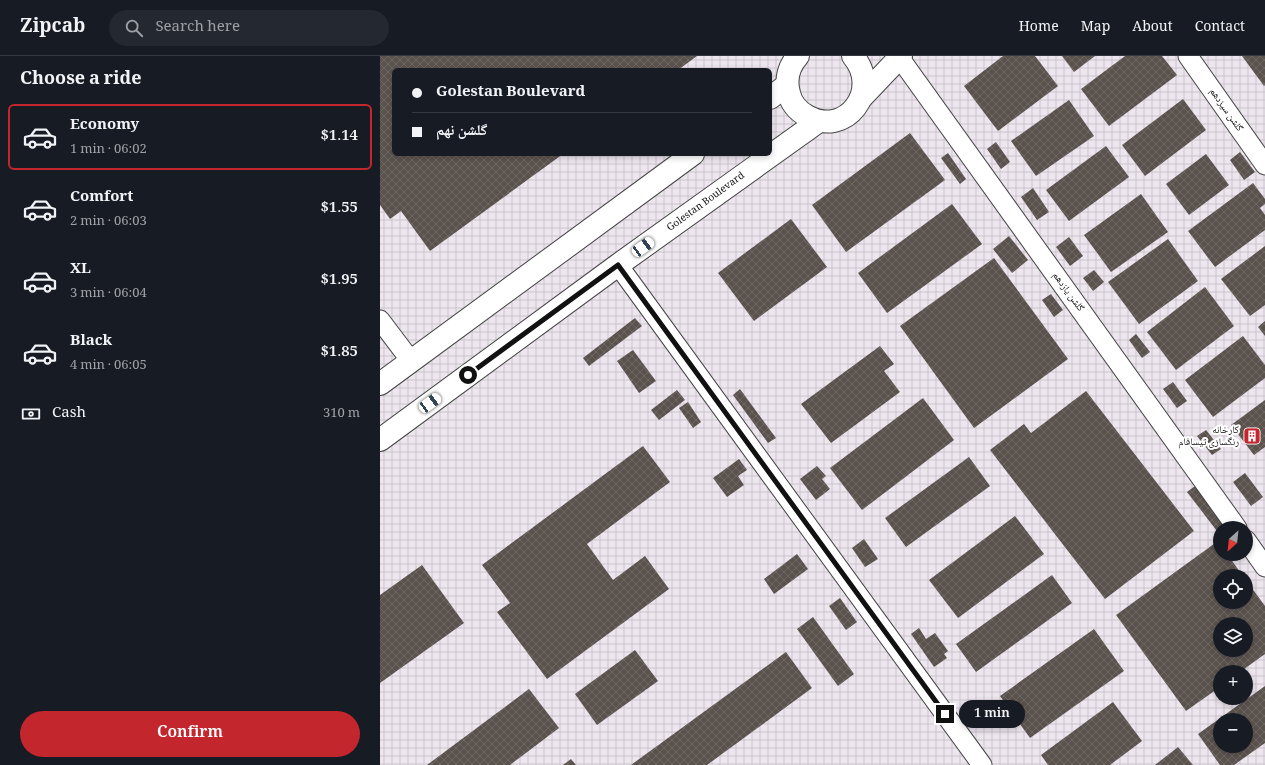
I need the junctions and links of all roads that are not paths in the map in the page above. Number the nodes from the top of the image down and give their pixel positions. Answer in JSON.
{"nodes":[{"id":1,"x":853,"y":56,"type":"edge"},
{"id":2,"x":900,"y":56,"type":"edge"},
{"id":3,"x":1188,"y":56,"type":"edge"},
{"id":4,"x":796,"y":57,"type":"edge"},
{"id":5,"x":787,"y":85,"type":"junction"},
{"id":6,"x":772,"y":96,"type":"edge"},
{"id":7,"x":862,"y":97,"type":"junction"},
{"id":8,"x":819,"y":121,"type":"junction"},
{"id":9,"x":772,"y":155,"type":"edge"},
{"id":10,"x":690,"y":156,"type":"edge"},
{"id":11,"x":770,"y":156,"type":"edge"},
{"id":12,"x":1265,"y":165,"type":"edge"},
{"id":13,"x":618,"y":265,"type":"junction"},
{"id":14,"x":380,"y":320,"type":"edge"},
{"id":15,"x":411,"y":361,"type":"junction"},
{"id":16,"x":380,"y":384,"type":"edge"},
{"id":17,"x":380,"y":440,"type":"edge"},
{"id":18,"x":1232,"y":521,"type":"edge"},
{"id":19,"x":1253,"y":550,"type":"edge"},
{"id":20,"x":1265,"y":567,"type":"edge"},
{"id":21,"x":982,"y":765,"type":"edge"}],
"edges":[{"from":1,"to":7,"type":"street"},
{"from":2,"to":7,"type":"street"},
{"from":2,"to":18,"type":"street","name":"گلشن یازدهم"},
{"from":3,"to":12,"type":"street","name":"گلشن سیزدهم"},
{"from":4,"to":5,"type":"street"},
{"from":5,"to":6,"type":"street"},
{"from":5,"to":8,"type":"street"},
{"from":7,"to":8,"type":"street"},
{"from":8,"to":9,"type":"street","name":"Golestan Boulevard"},
{"from":10,"to":15,"type":"street"},
{"from":11,"to":13,"type":"street","name":"Golestan Boulevard"},
{"from":13,"to":17,"type":"street","name":"Golestan Boulevard"},
{"from":13,"to":21,"type":"street"},
{"from":14,"to":15,"type":"street"},
{"from":15,"to":16,"type":"street"},
{"from":19,"to":20,"type":"street"}]}
